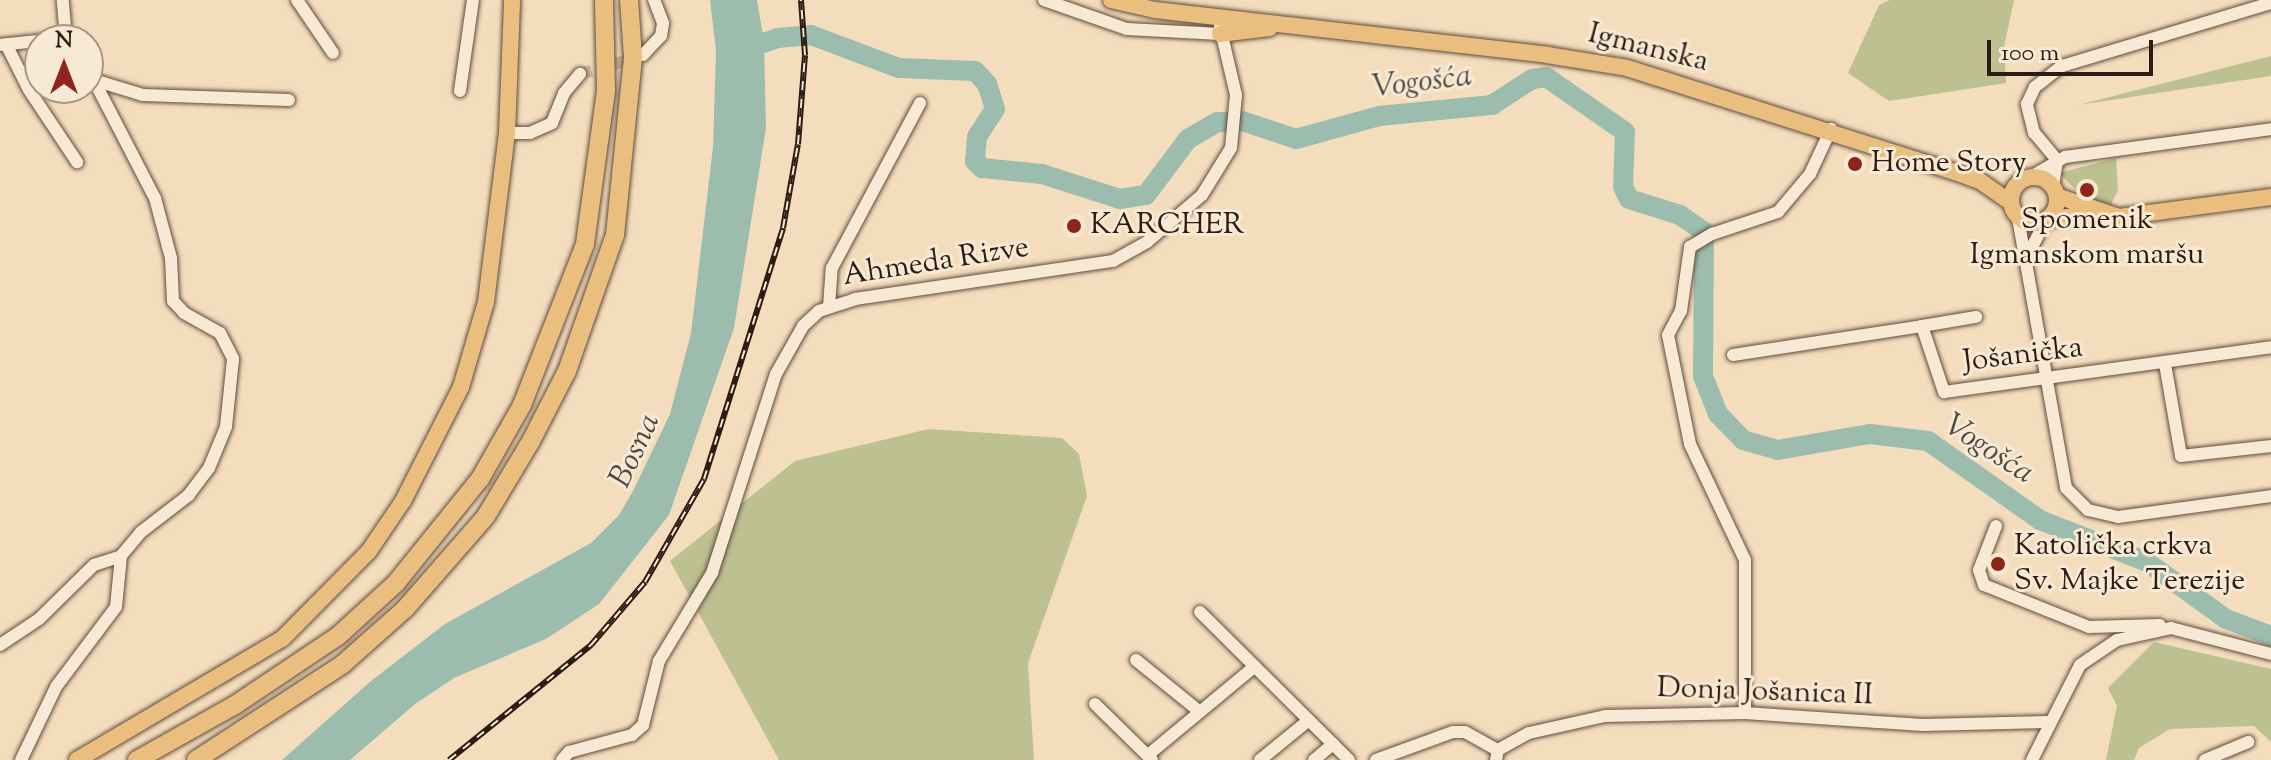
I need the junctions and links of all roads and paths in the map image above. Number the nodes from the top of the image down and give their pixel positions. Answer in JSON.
{"nodes":[{"id":1,"x":63,"y":0,"type":"edge"},
{"id":2,"x":297,"y":0,"type":"edge"},
{"id":3,"x":473,"y":0,"type":"edge"},
{"id":4,"x":604,"y":0,"type":"edge"},
{"id":5,"x":629,"y":0,"type":"edge"},
{"id":6,"x":654,"y":0,"type":"edge"},
{"id":7,"x":1044,"y":0,"type":"edge"},
{"id":8,"x":1111,"y":0,"type":"edge"},
{"id":9,"x":512,"y":1,"type":"edge"},
{"id":10,"x":2271,"y":3,"type":"edge"},
{"id":11,"x":1222,"y":16,"type":"junction"},
{"id":12,"x":65,"y":24,"type":"edge"},
{"id":13,"x":1291,"y":25,"type":"junction"},
{"id":14,"x":1220,"y":34,"type":"junction"},
{"id":15,"x":24,"y":42,"type":"edge"},
{"id":16,"x":3,"y":44,"type":"edge"},
{"id":17,"x":333,"y":53,"type":"dead end"},
{"id":18,"x":643,"y":55,"type":"tunnel mouth"},
{"id":19,"x":580,"y":74,"type":"tunnel mouth"},
{"id":20,"x":104,"y":83,"type":"edge"},
{"id":21,"x":460,"y":91,"type":"dead end"},
{"id":22,"x":104,"y":96,"type":"edge"},
{"id":23,"x":289,"y":100,"type":"dead end"},
{"id":24,"x":920,"y":103,"type":"dead end"},
{"id":25,"x":1831,"y":129,"type":"junction"},
{"id":26,"x":2271,"y":129,"type":"edge"},
{"id":27,"x":507,"y":133,"type":"junction"},
{"id":28,"x":2057,"y":160,"type":"junction"},
{"id":29,"x":77,"y":162,"type":"dead end"},
{"id":30,"x":2025,"y":179,"type":"junction"},
{"id":31,"x":1980,"y":181,"type":"junction"},
{"id":32,"x":2055,"y":191,"type":"junction"},
{"id":33,"x":2271,"y":197,"type":"edge"},
{"id":34,"x":2014,"y":211,"type":"junction"},
{"id":35,"x":2098,"y":214,"type":"junction"},
{"id":36,"x":2047,"y":220,"type":"junction"},
{"id":37,"x":2028,"y":256,"type":"junction"},
{"id":38,"x":829,"y":307,"type":"junction"},
{"id":39,"x":1976,"y":317,"type":"dead end"},
{"id":40,"x":1922,"y":326,"type":"junction"},
{"id":41,"x":2271,"y":347,"type":"edge"},
{"id":42,"x":1733,"y":355,"type":"dead end"},
{"id":43,"x":2165,"y":364,"type":"junction"},
{"id":44,"x":2046,"y":380,"type":"junction"},
{"id":45,"x":2271,"y":446,"type":"edge"},
{"id":46,"x":2271,"y":496,"type":"edge"},
{"id":47,"x":1996,"y":526,"type":"dead end"},
{"id":48,"x":121,"y":556,"type":"junction"},
{"id":49,"x":1200,"y":612,"type":"dead end"},
{"id":50,"x":2165,"y":628,"type":"junction"},
{"id":51,"x":0,"y":645,"type":"edge"},
{"id":52,"x":2271,"y":654,"type":"edge"},
{"id":53,"x":1136,"y":660,"type":"dead end"},
{"id":54,"x":1254,"y":667,"type":"junction"},
{"id":55,"x":1095,"y":704,"type":"dead end"},
{"id":56,"x":1200,"y":712,"type":"junction"},
{"id":57,"x":1745,"y":713,"type":"junction"},
{"id":58,"x":1309,"y":720,"type":"junction"},
{"id":59,"x":2047,"y":722,"type":"junction"},
{"id":60,"x":2248,"y":742,"type":"dead end"},
{"id":61,"x":1333,"y":744,"type":"junction"},
{"id":62,"x":1497,"y":755,"type":"edge"},
{"id":63,"x":1150,"y":758,"type":"edge"},
{"id":64,"x":21,"y":760,"type":"edge"},
{"id":65,"x":77,"y":760,"type":"edge"},
{"id":66,"x":137,"y":760,"type":"edge"},
{"id":67,"x":196,"y":760,"type":"edge"},
{"id":68,"x":562,"y":760,"type":"edge"},
{"id":69,"x":1260,"y":760,"type":"edge"},
{"id":70,"x":1314,"y":760,"type":"edge"},
{"id":71,"x":1349,"y":760,"type":"edge"},
{"id":72,"x":1376,"y":760,"type":"edge"},
{"id":73,"x":2032,"y":760,"type":"edge"},
{"id":74,"x":2205,"y":760,"type":"edge"}],
"edges":[{"from":1,"to":12,"type":"street"},
{"from":2,"to":17,"type":"street"},
{"from":3,"to":21,"type":"street"},
{"from":4,"to":66,"type":"highway"},
{"from":5,"to":67,"type":"highway"},
{"from":6,"to":18,"type":"street"},
{"from":7,"to":14,"type":"street"},
{"from":8,"to":11,"type":"main road"},
{"from":9,"to":27,"type":"main road"},
{"from":10,"to":28,"type":"street"},
{"from":11,"to":13,"type":"main road"},
{"from":11,"to":14,"type":"street","name":"Ahmeda Rizve"},
{"from":13,"to":14,"type":"main road"},
{"from":13,"to":25,"type":"main road","name":"Igmanska"},
{"from":14,"to":38,"type":"street","name":"Ahmeda Rizve"},
{"from":15,"to":16,"type":"street"},
{"from":16,"to":29,"type":"street"},
{"from":19,"to":27,"type":"street"},
{"from":20,"to":23,"type":"street"},
{"from":22,"to":48,"type":"street"},
{"from":24,"to":38,"type":"street"},
{"from":25,"to":31,"type":"main road","name":"Igmanska"},
{"from":25,"to":57,"type":"street"},
{"from":26,"to":28,"type":"street"},
{"from":27,"to":65,"type":"main road"},
{"from":28,"to":30,"type":"street"},
{"from":28,"to":32,"type":"street"},
{"from":30,"to":31,"type":"main road","name":"Igmanska"},
{"from":30,"to":32,"type":"main road","name":"Igmanska"},
{"from":30,"to":34,"type":"main road"},
{"from":31,"to":34,"type":"main road","name":"Igmanska"},
{"from":32,"to":35,"type":"main road"},
{"from":32,"to":36,"type":"main road"},
{"from":33,"to":35,"type":"main road"},
{"from":34,"to":36,"type":"main road"},
{"from":34,"to":37,"type":"street"},
{"from":35,"to":36,"type":"main road"},
{"from":36,"to":37,"type":"street"},
{"from":37,"to":44,"type":"street"},
{"from":38,"to":68,"type":"street","name":"Ahmeda Rizve"},
{"from":39,"to":40,"type":"street"},
{"from":40,"to":42,"type":"street","name":"Jošanička"},
{"from":40,"to":44,"type":"street","name":"Jošanička"},
{"from":41,"to":43,"type":"street","name":"Jošanička"},
{"from":43,"to":44,"type":"street","name":"Jošanička"},
{"from":43,"to":45,"type":"street"},
{"from":44,"to":46,"type":"street"},
{"from":47,"to":50,"type":"street"},
{"from":48,"to":51,"type":"street"},
{"from":48,"to":64,"type":"street"},
{"from":49,"to":54,"type":"street"},
{"from":50,"to":52,"type":"street"},
{"from":50,"to":59,"type":"street"},
{"from":53,"to":56,"type":"street"},
{"from":54,"to":56,"type":"street"},
{"from":54,"to":58,"type":"street"},
{"from":55,"to":63,"type":"street"},
{"from":56,"to":63,"type":"street"},
{"from":57,"to":59,"type":"street","name":"Donja Jošanica II"},
{"from":57,"to":62,"type":"street","name":"Donja Jošanica II"},
{"from":58,"to":61,"type":"street"},
{"from":58,"to":69,"type":"street"},
{"from":59,"to":73,"type":"street"},
{"from":60,"to":74,"type":"street"},
{"from":61,"to":70,"type":"street"},
{"from":61,"to":71,"type":"street"},
{"from":62,"to":72,"type":"street"}]}
